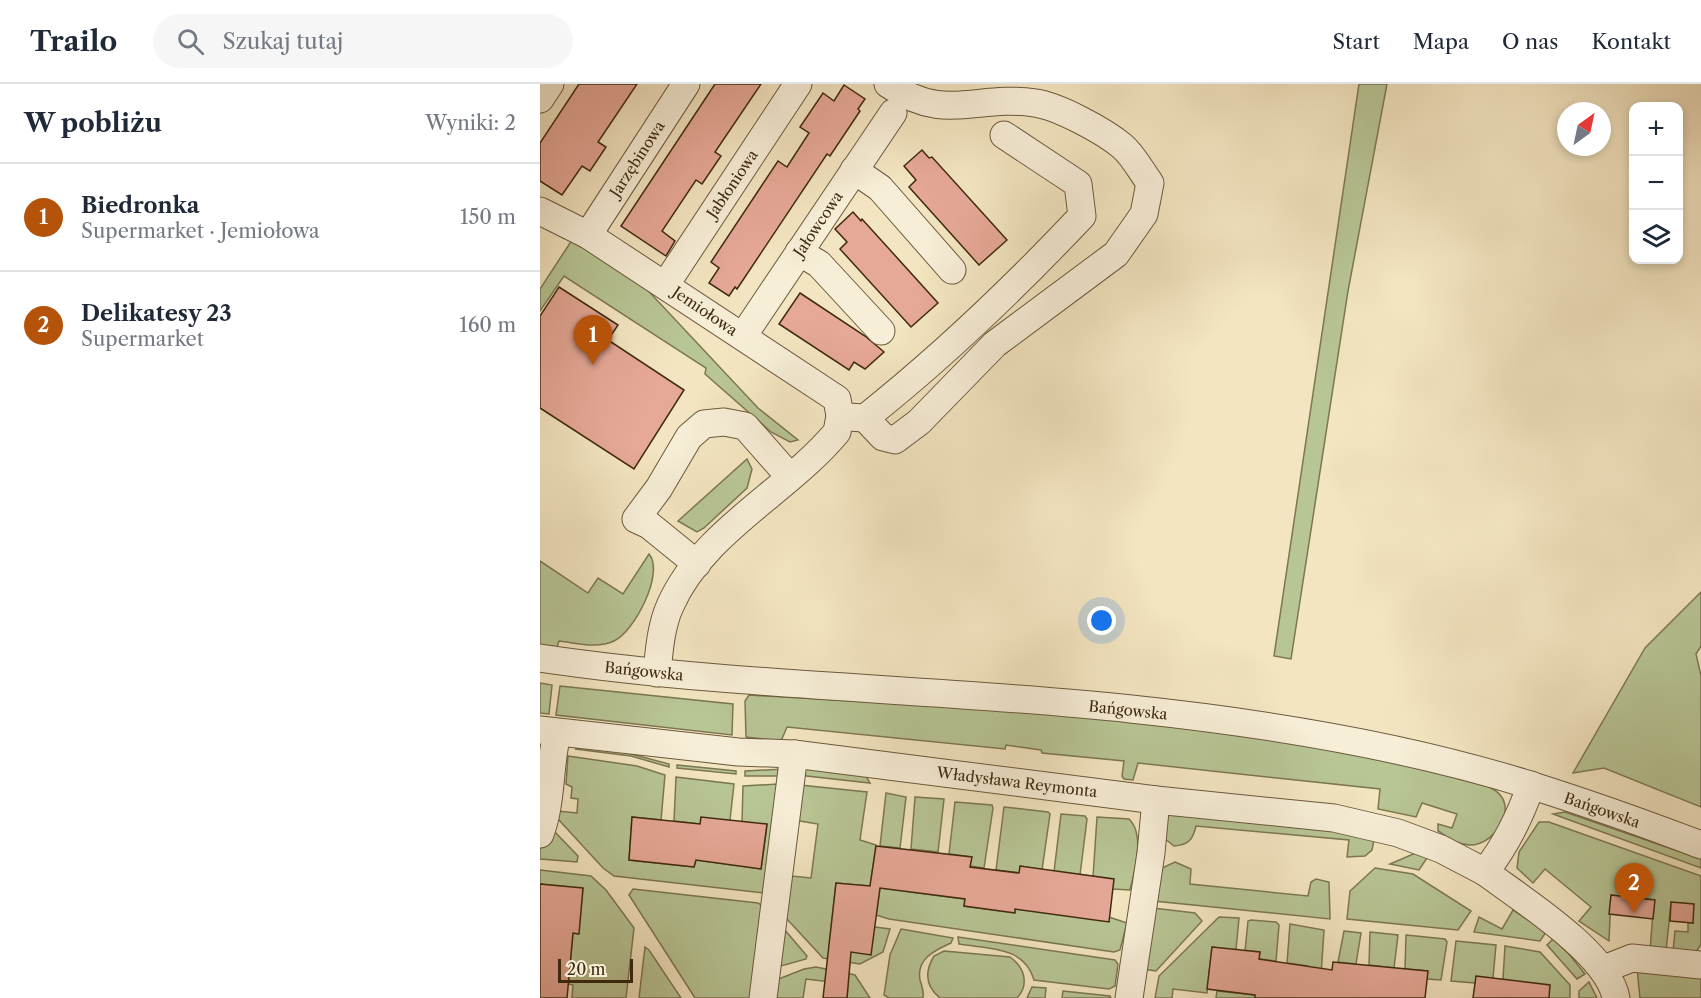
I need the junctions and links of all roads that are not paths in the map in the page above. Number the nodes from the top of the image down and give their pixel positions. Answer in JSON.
{"nodes":[{"id":1,"x":550,"y":84,"type":"edge"},
{"id":2,"x":686,"y":84,"type":"edge"},
{"id":3,"x":798,"y":84,"type":"edge"},
{"id":4,"x":888,"y":84,"type":"edge"},
{"id":5,"x":540,"y":99,"type":"edge"},
{"id":6,"x":893,"y":113,"type":"dead end"},
{"id":7,"x":1004,"y":135,"type":"dead end"},
{"id":8,"x":854,"y":170,"type":"junction"},
{"id":9,"x":540,"y":212,"type":"edge"},
{"id":10,"x":588,"y":235,"type":"junction"},
{"id":11,"x":799,"y":252,"type":"junction"},
{"id":12,"x":952,"y":270,"type":"dead end"},
{"id":13,"x":666,"y":284,"type":"junction"},
{"id":14,"x":881,"y":331,"type":"dead end"},
{"id":15,"x":743,"y":336,"type":"junction"},
{"id":16,"x":847,"y":422,"type":"junction"},
{"id":17,"x":790,"y":477,"type":"junction"},
{"id":18,"x":697,"y":564,"type":"junction"},
{"id":19,"x":540,"y":658,"type":"edge"},
{"id":20,"x":657,"y":673,"type":"junction"},
{"id":21,"x":549,"y":731,"type":"edge"},
{"id":22,"x":794,"y":754,"type":"junction"},
{"id":23,"x":1531,"y":785,"type":"junction"},
{"id":24,"x":1156,"y":800,"type":"junction"},
{"id":25,"x":540,"y":834,"type":"edge"},
{"id":26,"x":1701,"y":845,"type":"edge"},
{"id":27,"x":1485,"y":872,"type":"junction"},
{"id":28,"x":1701,"y":965,"type":"edge"},
{"id":29,"x":1604,"y":969,"type":"junction"},
{"id":30,"x":763,"y":998,"type":"edge"},
{"id":31,"x":1129,"y":998,"type":"edge"},
{"id":32,"x":1616,"y":998,"type":"edge"}],
"edges":[{"from":1,"to":5,"type":"street"},
{"from":2,"to":10,"type":"street","name":"Jarzębinowa"},
{"from":3,"to":13,"type":"street","name":"Jabłoniowa"},
{"from":4,"to":16,"type":"street","name":"Jemiołowa"},
{"from":6,"to":8,"type":"street","name":"Jałowcowa"},
{"from":7,"to":16,"type":"street"},
{"from":8,"to":11,"type":"street","name":"Jałowcowa"},
{"from":8,"to":12,"type":"street"},
{"from":9,"to":10,"type":"street","name":"Jemiołowa"},
{"from":10,"to":13,"type":"street","name":"Jemiołowa"},
{"from":11,"to":14,"type":"street"},
{"from":11,"to":15,"type":"street","name":"Jałowcowa"},
{"from":13,"to":15,"type":"street","name":"Jemiołowa"},
{"from":15,"to":16,"type":"street","name":"Jemiołowa"},
{"from":16,"to":17,"type":"street"},
{"from":17,"to":18,"type":"street"},
{"from":17,"to":18,"type":"street"},
{"from":18,"to":20,"type":"street"},
{"from":19,"to":20,"type":"street","name":"Bańgowska"},
{"from":20,"to":23,"type":"street","name":"Bańgowska"},
{"from":21,"to":22,"type":"street","name":"Władysława Reymonta"},
{"from":21,"to":25,"type":"street"},
{"from":22,"to":24,"type":"street","name":"Władysława Reymonta"},
{"from":22,"to":30,"type":"street"},
{"from":23,"to":26,"type":"street","name":"Bańgowska"},
{"from":23,"to":27,"type":"street"},
{"from":24,"to":27,"type":"street","name":"Władysława Reymonta"},
{"from":24,"to":31,"type":"street"},
{"from":27,"to":29,"type":"street","name":"Władysława Reymonta"},
{"from":28,"to":29,"type":"street"},
{"from":29,"to":32,"type":"street"}]}
